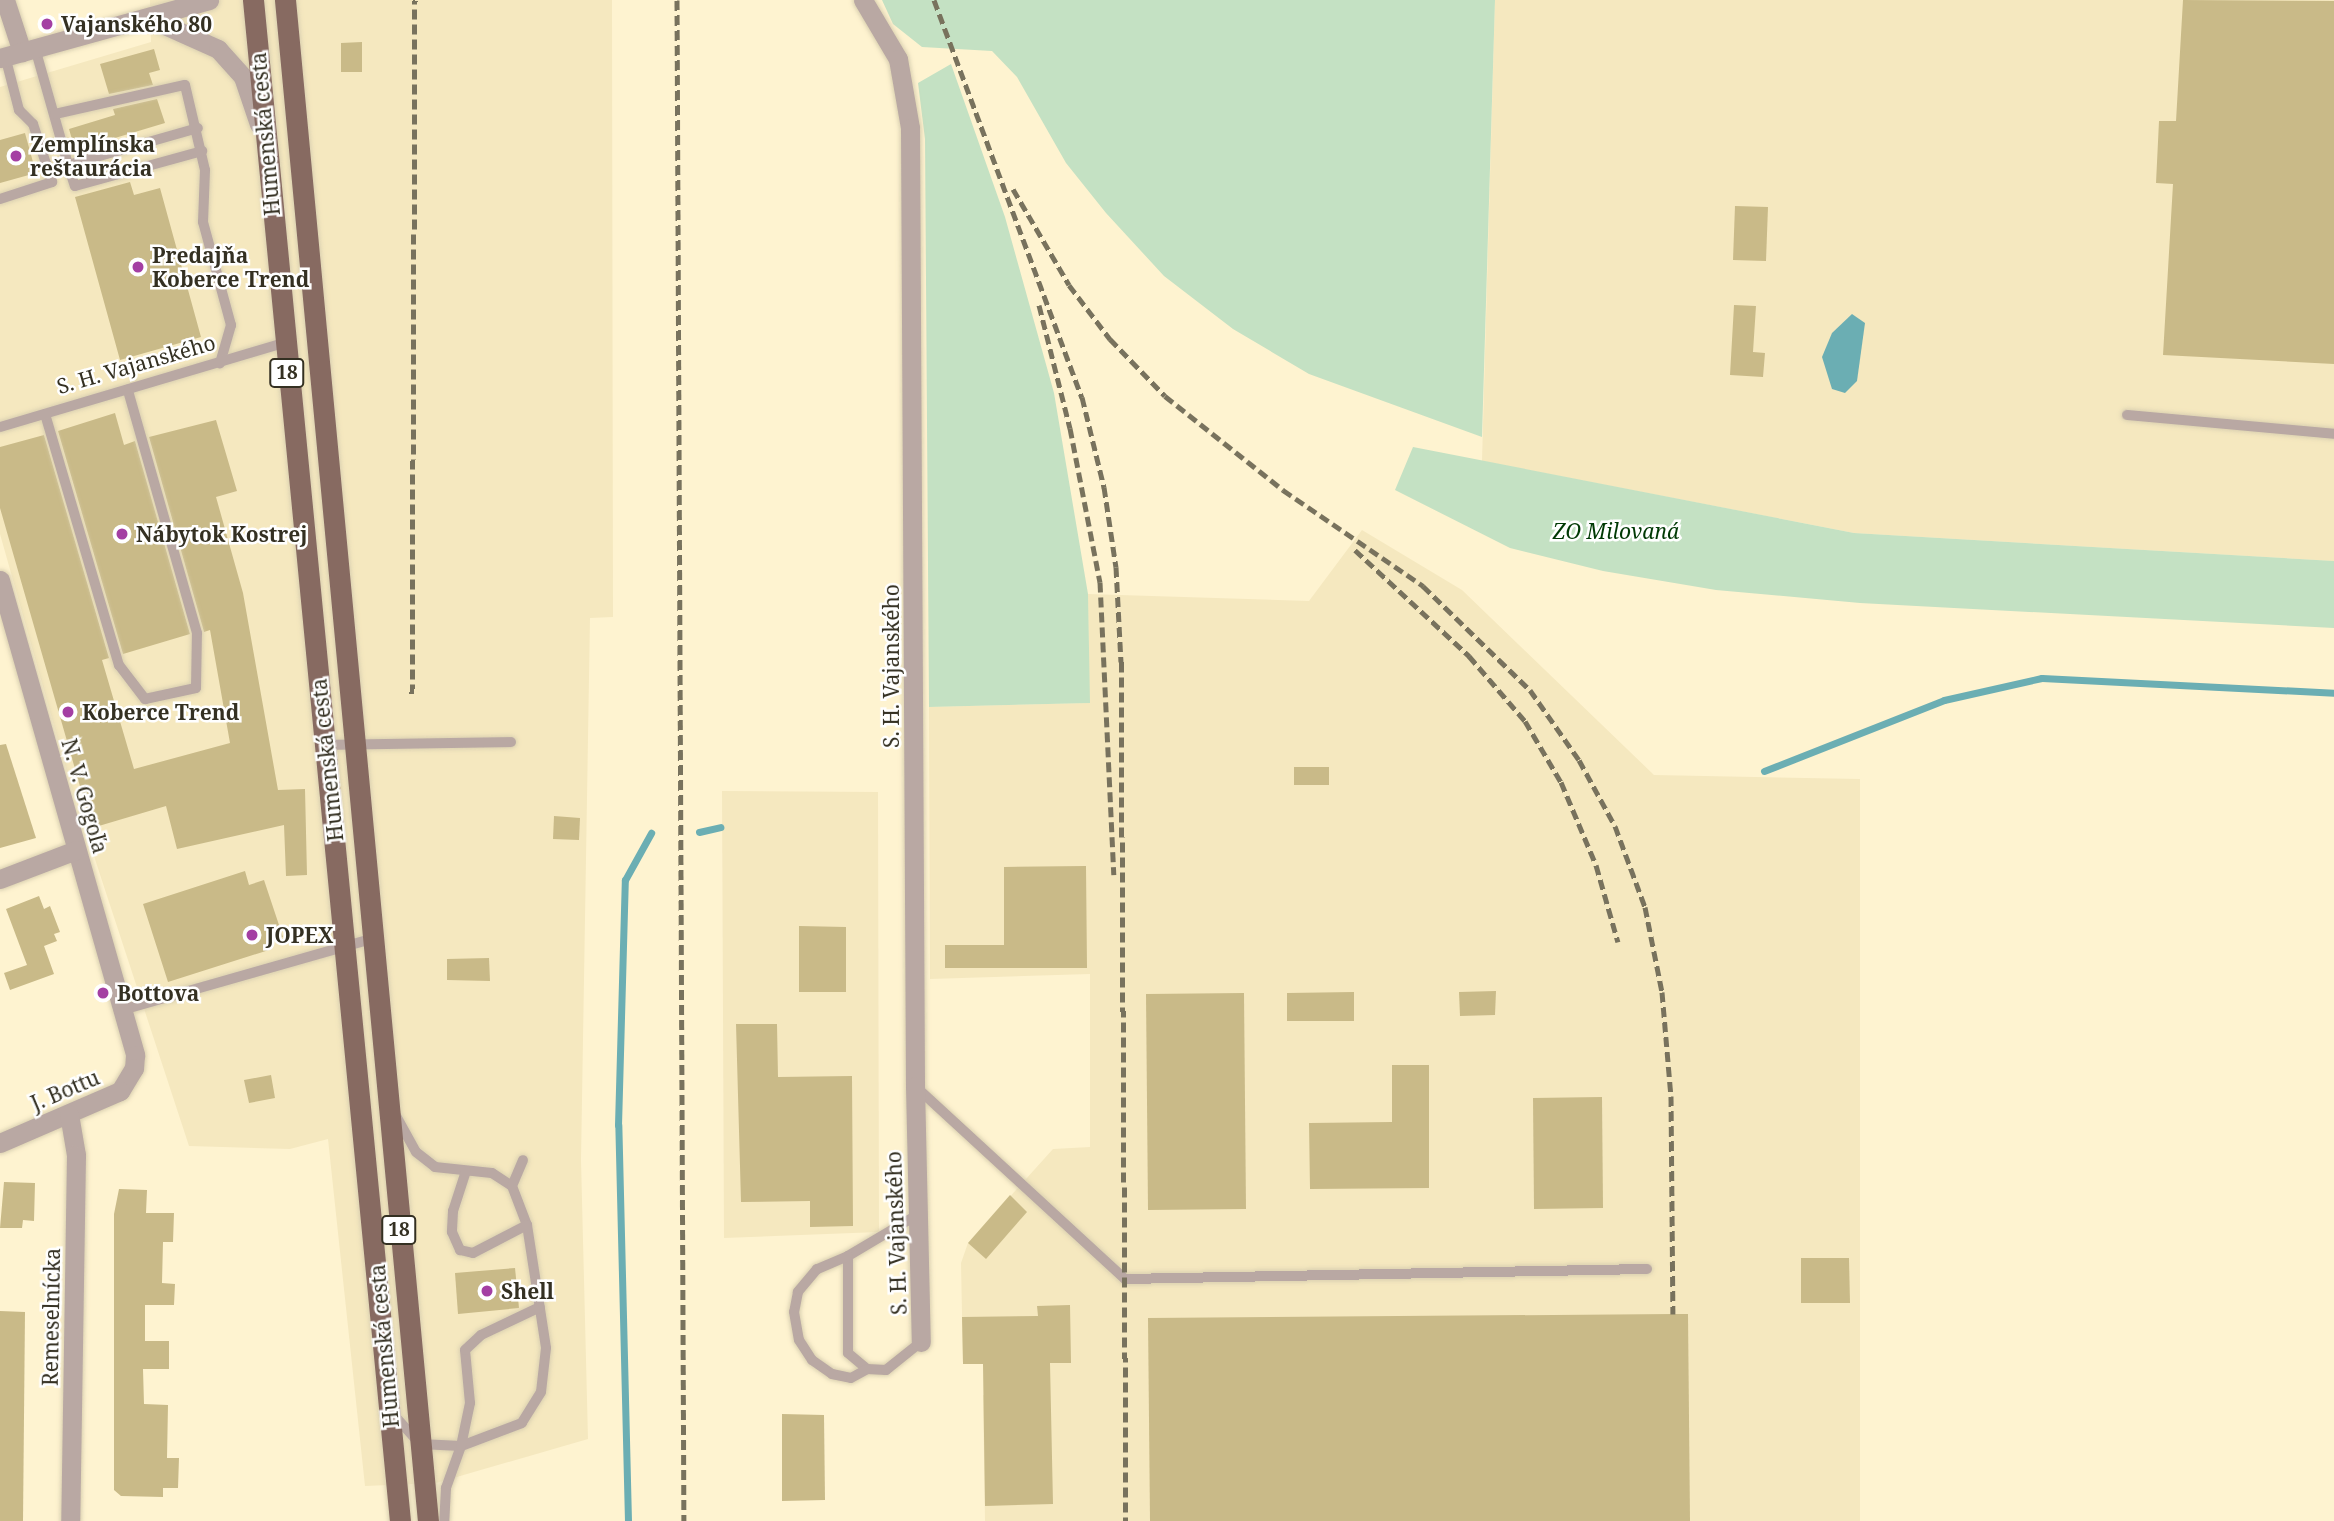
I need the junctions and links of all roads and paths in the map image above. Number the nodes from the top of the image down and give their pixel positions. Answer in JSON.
{"nodes":[{"id":1,"x":5,"y":0,"type":"edge"},
{"id":2,"x":162,"y":0,"type":"edge"},
{"id":3,"x":209,"y":0,"type":"edge"},
{"id":4,"x":253,"y":0,"type":"edge"},
{"id":5,"x":285,"y":0,"type":"edge"},
{"id":6,"x":863,"y":0,"type":"edge"},
{"id":7,"x":149,"y":18,"type":"junction"},
{"id":8,"x":16,"y":53,"type":"edge"},
{"id":9,"x":55,"y":114,"type":"junction"},
{"id":10,"x":198,"y":128,"type":"junction"},
{"id":11,"x":202,"y":151,"type":"junction"},
{"id":12,"x":268,"y":159,"type":"junction"},
{"id":13,"x":68,"y":165,"type":"junction"},
{"id":14,"x":0,"y":199,"type":"edge"},
{"id":15,"x":284,"y":344,"type":"junction"},
{"id":16,"x":220,"y":363,"type":"junction"},
{"id":17,"x":128,"y":390,"type":"junction"},
{"id":18,"x":45,"y":414,"type":"junction"},
{"id":19,"x":2127,"y":415,"type":"dead end"},
{"id":20,"x":0,"y":428,"type":"edge"},
{"id":21,"x":2334,"y":434,"type":"edge"},
{"id":22,"x":0,"y":580,"type":"edge"},
{"id":23,"x":511,"y":742,"type":"dead end"},
{"id":24,"x":354,"y":744,"type":"junction"},
{"id":25,"x":326,"y":745,"type":"junction"},
{"id":26,"x":76,"y":850,"type":"junction"},
{"id":27,"x":0,"y":879,"type":"edge"},
{"id":28,"x":371,"y":939,"type":"junction"},
{"id":29,"x":346,"y":945,"type":"junction"},
{"id":30,"x":115,"y":984,"type":"joint"},
{"id":31,"x":122,"y":1010,"type":"junction"},
{"id":32,"x":915,"y":1086,"type":"junction"},
{"id":33,"x":387,"y":1097,"type":"junction"},
{"id":34,"x":69,"y":1114,"type":"junction"},
{"id":35,"x":0,"y":1143,"type":"edge"},
{"id":36,"x":523,"y":1160,"type":"dead end"},
{"id":37,"x":466,"y":1171,"type":"junction"},
{"id":38,"x":512,"y":1186,"type":"junction"},
{"id":39,"x":918,"y":1215,"type":"junction"},
{"id":40,"x":527,"y":1225,"type":"junction"},
{"id":41,"x":848,"y":1256,"type":"junction"},
{"id":42,"x":1647,"y":1269,"type":"dead end"},
{"id":43,"x":540,"y":1307,"type":"junction"},
{"id":44,"x":922,"y":1342,"type":"joint"},
{"id":45,"x":867,"y":1369,"type":"junction"},
{"id":46,"x":390,"y":1411,"type":"junction"},
{"id":47,"x":420,"y":1444,"type":"junction"},
{"id":48,"x":461,"y":1446,"type":"junction"},
{"id":49,"x":70,"y":1521,"type":"edge"},
{"id":50,"x":400,"y":1521,"type":"edge"},
{"id":51,"x":428,"y":1521,"type":"edge"},
{"id":52,"x":444,"y":1521,"type":"edge"}],
"edges":[{"from":1,"to":8,"type":"street"},
{"from":2,"to":7,"type":"street"},
{"from":3,"to":7,"type":"street"},
{"from":4,"to":12,"type":"main road","name":"Humenská cesta","number":"18"},
{"from":5,"to":24,"type":"main road","name":"Humenská cesta","number":"18"},
{"from":6,"to":32,"type":"street","name":"S. H. Vajanského"},
{"from":7,"to":8,"type":"street"},
{"from":7,"to":12,"type":"street"},
{"from":8,"to":9,"type":"lane"},
{"from":8,"to":14,"type":"lane"},
{"from":9,"to":10,"type":"lane"},
{"from":9,"to":13,"type":"lane"},
{"from":10,"to":11,"type":"lane"},
{"from":10,"to":13,"type":"lane"},
{"from":11,"to":13,"type":"lane"},
{"from":11,"to":16,"type":"lane"},
{"from":12,"to":15,"type":"main road","name":"Humenská cesta","number":"18"},
{"from":15,"to":16,"type":"lane","name":"S. H. Vajanského"},
{"from":15,"to":25,"type":"main road","name":"Humenská cesta","number":"18"},
{"from":16,"to":17,"type":"lane","name":"S. H. Vajanského"},
{"from":17,"to":18,"type":"lane","name":"S. H. Vajanského"},
{"from":17,"to":18,"type":"lane"},
{"from":18,"to":20,"type":"lane","name":"S. H. Vajanského"},
{"from":19,"to":21,"type":"lane"},
{"from":22,"to":26,"type":"street","name":"N. V. Gogoľa"},
{"from":23,"to":24,"type":"lane"},
{"from":24,"to":25,"type":"lane"},
{"from":24,"to":28,"type":"main road","name":"Humenská cesta","number":"18"},
{"from":25,"to":29,"type":"main road","name":"Humenská cesta","number":"18"},
{"from":26,"to":27,"type":"street"},
{"from":26,"to":30,"type":"street","name":"N. V. Gogoľa"},
{"from":28,"to":29,"type":"lane"},
{"from":28,"to":33,"type":"main road","name":"Humenská cesta","number":"18"},
{"from":29,"to":31,"type":"lane"},
{"from":29,"to":46,"type":"main road","name":"Humenská cesta","number":"18"},
{"from":30,"to":31,"type":"street","name":"J. Bottu"},
{"from":31,"to":34,"type":"street","name":"J. Bottu"},
{"from":32,"to":39,"type":"street","name":"S. H. Vajanského"},
{"from":32,"to":42,"type":"lane"},
{"from":33,"to":37,"type":"lane"},
{"from":33,"to":47,"type":"main road","name":"Humenská cesta","number":"18"},
{"from":34,"to":35,"type":"street","name":"J. Bottu"},
{"from":34,"to":49,"type":"street","name":"Remeselnícka"},
{"from":36,"to":38,"type":"lane"},
{"from":37,"to":38,"type":"lane"},
{"from":37,"to":40,"type":"lane"},
{"from":38,"to":40,"type":"lane"},
{"from":39,"to":41,"type":"lane"},
{"from":39,"to":44,"type":"street","name":"S. H. Vajanského"},
{"from":40,"to":43,"type":"lane"},
{"from":41,"to":45,"type":"lane"},
{"from":41,"to":45,"type":"lane"},
{"from":43,"to":48,"type":"lane"},
{"from":43,"to":48,"type":"lane"},
{"from":44,"to":45,"type":"lane"},
{"from":46,"to":47,"type":"lane"},
{"from":46,"to":50,"type":"main road","name":"Humenská cesta","number":"18"},
{"from":47,"to":48,"type":"lane"},
{"from":47,"to":51,"type":"main road","name":"Humenská cesta","number":"18"},
{"from":48,"to":52,"type":"lane"}]}
